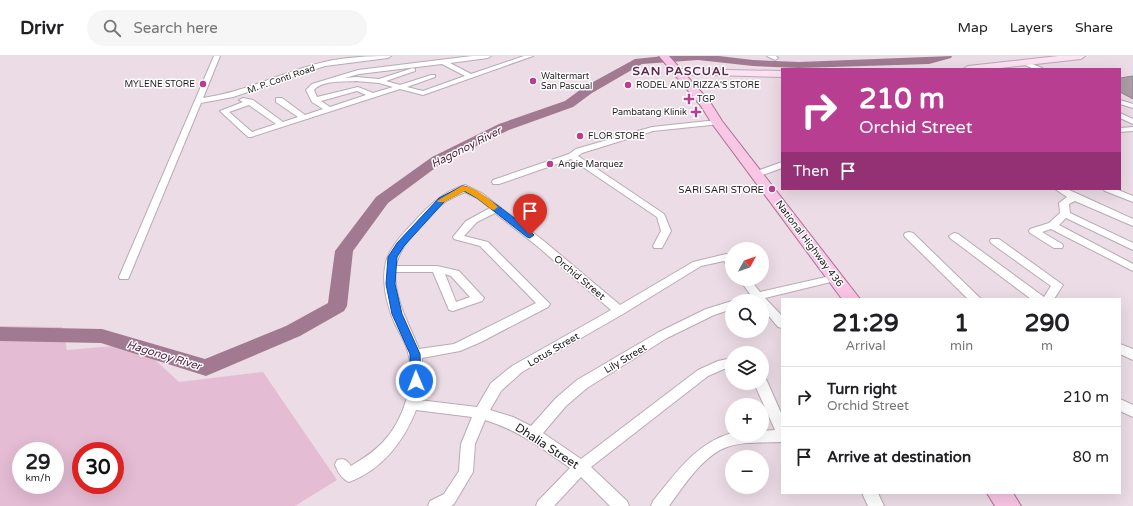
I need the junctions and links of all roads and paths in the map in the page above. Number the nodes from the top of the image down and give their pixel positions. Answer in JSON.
{"nodes":[{"id":1,"x":217,"y":56,"type":"edge"},
{"id":2,"x":388,"y":56,"type":"edge"},
{"id":3,"x":408,"y":56,"type":"edge"},
{"id":4,"x":488,"y":56,"type":"edge"},
{"id":5,"x":530,"y":56,"type":"edge"},
{"id":6,"x":1081,"y":56,"type":"edge"},
{"id":7,"x":666,"y":58,"type":"edge"},
{"id":8,"x":472,"y":59,"type":"junction"},
{"id":9,"x":444,"y":62,"type":"junction"},
{"id":10,"x":1023,"y":62,"type":"junction"},
{"id":11,"x":416,"y":66,"type":"junction"},
{"id":12,"x":985,"y":68,"type":"edge"},
{"id":13,"x":1038,"y":68,"type":"edge"},
{"id":14,"x":494,"y":69,"type":"junction"},
{"id":15,"x":679,"y":72,"type":"junction"},
{"id":16,"x":781,"y":74,"type":"edge"},
{"id":17,"x":433,"y":76,"type":"junction"},
{"id":18,"x":470,"y":76,"type":"junction"},
{"id":19,"x":379,"y":81,"type":"junction"},
{"id":20,"x":323,"y":82,"type":"junction"},
{"id":21,"x":448,"y":84,"type":"junction"},
{"id":22,"x":400,"y":87,"type":"junction"},
{"id":23,"x":231,"y":95,"type":"junction"},
{"id":24,"x":374,"y":96,"type":"junction"},
{"id":25,"x":279,"y":100,"type":"dead end"},
{"id":26,"x":315,"y":100,"type":"junction"},
{"id":27,"x":198,"y":101,"type":"junction"},
{"id":28,"x":250,"y":102,"type":"junction"},
{"id":29,"x":1121,"y":102,"type":"edge"},
{"id":30,"x":1133,"y":106,"type":"edge"},
{"id":31,"x":329,"y":110,"type":"junction"},
{"id":32,"x":1121,"y":116,"type":"edge"},
{"id":33,"x":304,"y":118,"type":"junction"},
{"id":34,"x":717,"y":122,"type":"junction"},
{"id":35,"x":1133,"y":122,"type":"edge"},
{"id":36,"x":280,"y":124,"type":"junction"},
{"id":37,"x":1133,"y":129,"type":"edge"},
{"id":38,"x":1121,"y":130,"type":"edge"},
{"id":39,"x":572,"y":156,"type":"junction"},
{"id":40,"x":781,"y":165,"type":"edge"},
{"id":41,"x":757,"y":174,"type":"junction"},
{"id":42,"x":496,"y":182,"type":"dead end"},
{"id":43,"x":1062,"y":190,"type":"edge"},
{"id":44,"x":1110,"y":190,"type":"edge"},
{"id":45,"x":1074,"y":197,"type":"junction"},
{"id":46,"x":1133,"y":199,"type":"edge"},
{"id":47,"x":496,"y":208,"type":"junction"},
{"id":48,"x":1065,"y":214,"type":"junction"},
{"id":49,"x":1133,"y":224,"type":"edge"},
{"id":50,"x":1052,"y":225,"type":"junction"},
{"id":51,"x":909,"y":236,"type":"dead end"},
{"id":52,"x":954,"y":236,"type":"dead end"},
{"id":53,"x":995,"y":241,"type":"dead end"},
{"id":54,"x":658,"y":246,"type":"dead end"},
{"id":55,"x":1058,"y":246,"type":"dead end"},
{"id":56,"x":1133,"y":247,"type":"edge"},
{"id":57,"x":725,"y":257,"type":"edge"},
{"id":58,"x":1133,"y":268,"type":"edge"},
{"id":59,"x":390,"y":269,"type":"junction"},
{"id":60,"x":437,"y":269,"type":"dead end"},
{"id":61,"x":124,"y":277,"type":"dead end"},
{"id":62,"x":835,"y":278,"type":"junction"},
{"id":63,"x":750,"y":286,"type":"edge"},
{"id":64,"x":756,"y":294,"type":"edge"},
{"id":65,"x":769,"y":296,"type":"edge"},
{"id":66,"x":850,"y":298,"type":"edge"},
{"id":67,"x":974,"y":298,"type":"edge"},
{"id":68,"x":1038,"y":298,"type":"edge"},
{"id":69,"x":1049,"y":298,"type":"edge"},
{"id":70,"x":725,"y":307,"type":"edge"},
{"id":71,"x":769,"y":309,"type":"edge"},
{"id":72,"x":620,"y":311,"type":"junction"},
{"id":73,"x":781,"y":323,"type":"edge"},
{"id":74,"x":1121,"y":349,"type":"edge"},
{"id":75,"x":415,"y":354,"type":"junction"},
{"id":76,"x":1133,"y":355,"type":"edge"},
{"id":77,"x":725,"y":364,"type":"edge"},
{"id":78,"x":764,"y":390,"type":"edge"},
{"id":79,"x":412,"y":404,"type":"junction"},
{"id":80,"x":1121,"y":405,"type":"edge"},
{"id":81,"x":1133,"y":412,"type":"edge"},
{"id":82,"x":481,"y":413,"type":"junction"},
{"id":83,"x":781,"y":428,"type":"edge"},
{"id":84,"x":533,"y":434,"type":"junction"},
{"id":85,"x":781,"y":436,"type":"edge"},
{"id":86,"x":342,"y":465,"type":"dead end"},
{"id":87,"x":581,"y":466,"type":"junction"},
{"id":88,"x":870,"y":494,"type":"edge"},
{"id":89,"x":1000,"y":494,"type":"edge"},
{"id":90,"x":436,"y":506,"type":"edge"},
{"id":91,"x":544,"y":506,"type":"edge"},
{"id":92,"x":621,"y":506,"type":"edge"},
{"id":93,"x":659,"y":506,"type":"edge"},
{"id":94,"x":876,"y":506,"type":"edge"},
{"id":95,"x":1009,"y":506,"type":"edge"}],
"edges":[{"from":1,"to":27,"type":"street"},
{"from":2,"to":23,"type":"street","name":"M. P. Conti Road"},
{"from":3,"to":11,"type":"street"},
{"from":4,"to":8,"type":"street"},
{"from":5,"to":14,"type":"street"},
{"from":6,"to":10,"type":"main road"},
{"from":7,"to":15,"type":"main road","name":"National Highway 436"},
{"from":8,"to":9,"type":"street"},
{"from":8,"to":14,"type":"street"},
{"from":9,"to":11,"type":"street"},
{"from":9,"to":18,"type":"street"},
{"from":10,"to":12,"type":"main road"},
{"from":10,"to":13,"type":"street"},
{"from":11,"to":17,"type":"street"},
{"from":11,"to":19,"type":"street"},
{"from":11,"to":20,"type":"street"},
{"from":14,"to":18,"type":"street"},
{"from":15,"to":16,"type":"main road"},
{"from":15,"to":34,"type":"main road","name":"National Highway 436"},
{"from":17,"to":21,"type":"street"},
{"from":17,"to":22,"type":"street"},
{"from":18,"to":21,"type":"street"},
{"from":19,"to":20,"type":"street"},
{"from":19,"to":22,"type":"street"},
{"from":20,"to":26,"type":"street"},
{"from":21,"to":22,"type":"street"},
{"from":22,"to":24,"type":"street"},
{"from":23,"to":27,"type":"street","name":"M. P. Conti Road"},
{"from":23,"to":28,"type":"street"},
{"from":24,"to":26,"type":"street"},
{"from":24,"to":31,"type":"street"},
{"from":25,"to":33,"type":"street"},
{"from":26,"to":31,"type":"street"},
{"from":27,"to":61,"type":"street"},
{"from":28,"to":36,"type":"street"},
{"from":28,"to":36,"type":"street"},
{"from":29,"to":30,"type":"street"},
{"from":31,"to":33,"type":"street"},
{"from":32,"to":35,"type":"street"},
{"from":33,"to":36,"type":"street"},
{"from":34,"to":39,"type":"street"},
{"from":34,"to":41,"type":"main road","name":"National Highway 436"},
{"from":37,"to":38,"type":"street"},
{"from":39,"to":42,"type":"street"},
{"from":39,"to":54,"type":"street"},
{"from":40,"to":41,"type":"street"},
{"from":41,"to":62,"type":"main road","name":"National Highway 436"},
{"from":43,"to":45,"type":"street"},
{"from":44,"to":46,"type":"street"},
{"from":45,"to":48,"type":"street"},
{"from":45,"to":49,"type":"street"},
{"from":47,"to":59,"type":"street","name":"Orchid Street"},
{"from":47,"to":72,"type":"street","name":"Orchid Street"},
{"from":47,"to":75,"type":"street"},
{"from":48,"to":50,"type":"street"},
{"from":48,"to":56,"type":"street"},
{"from":50,"to":55,"type":"street"},
{"from":50,"to":58,"type":"street"},
{"from":51,"to":67,"type":"street"},
{"from":52,"to":68,"type":"street"},
{"from":53,"to":69,"type":"street"},
{"from":57,"to":72,"type":"street","name":"Lotus Street"},
{"from":59,"to":60,"type":"street"},
{"from":59,"to":75,"type":"street","name":"Orchid Street"},
{"from":62,"to":65,"type":"street"},
{"from":62,"to":66,"type":"main road","name":"National Highway 436"},
{"from":63,"to":64,"type":"street"},
{"from":70,"to":84,"type":"street","name":"Lily Street"},
{"from":71,"to":73,"type":"street"},
{"from":72,"to":82,"type":"street","name":"Lotus Street"},
{"from":74,"to":76,"type":"street"},
{"from":75,"to":79,"type":"street","name":"Orchid Street"},
{"from":77,"to":87,"type":"street"},
{"from":78,"to":83,"type":"street"},
{"from":79,"to":82,"type":"street","name":"Dhalia Street"},
{"from":79,"to":86,"type":"street","name":"Orchid Street"},
{"from":80,"to":81,"type":"street"},
{"from":82,"to":84,"type":"street","name":"Dhalia Street"},
{"from":82,"to":90,"type":"street","name":"Lotus Street"},
{"from":84,"to":87,"type":"street","name":"Dhalia Street"},
{"from":85,"to":93,"type":"street"},
{"from":87,"to":91,"type":"street"},
{"from":87,"to":92,"type":"street","name":"Dhalia Street"},
{"from":88,"to":94,"type":"street"},
{"from":89,"to":95,"type":"main road"}]}
